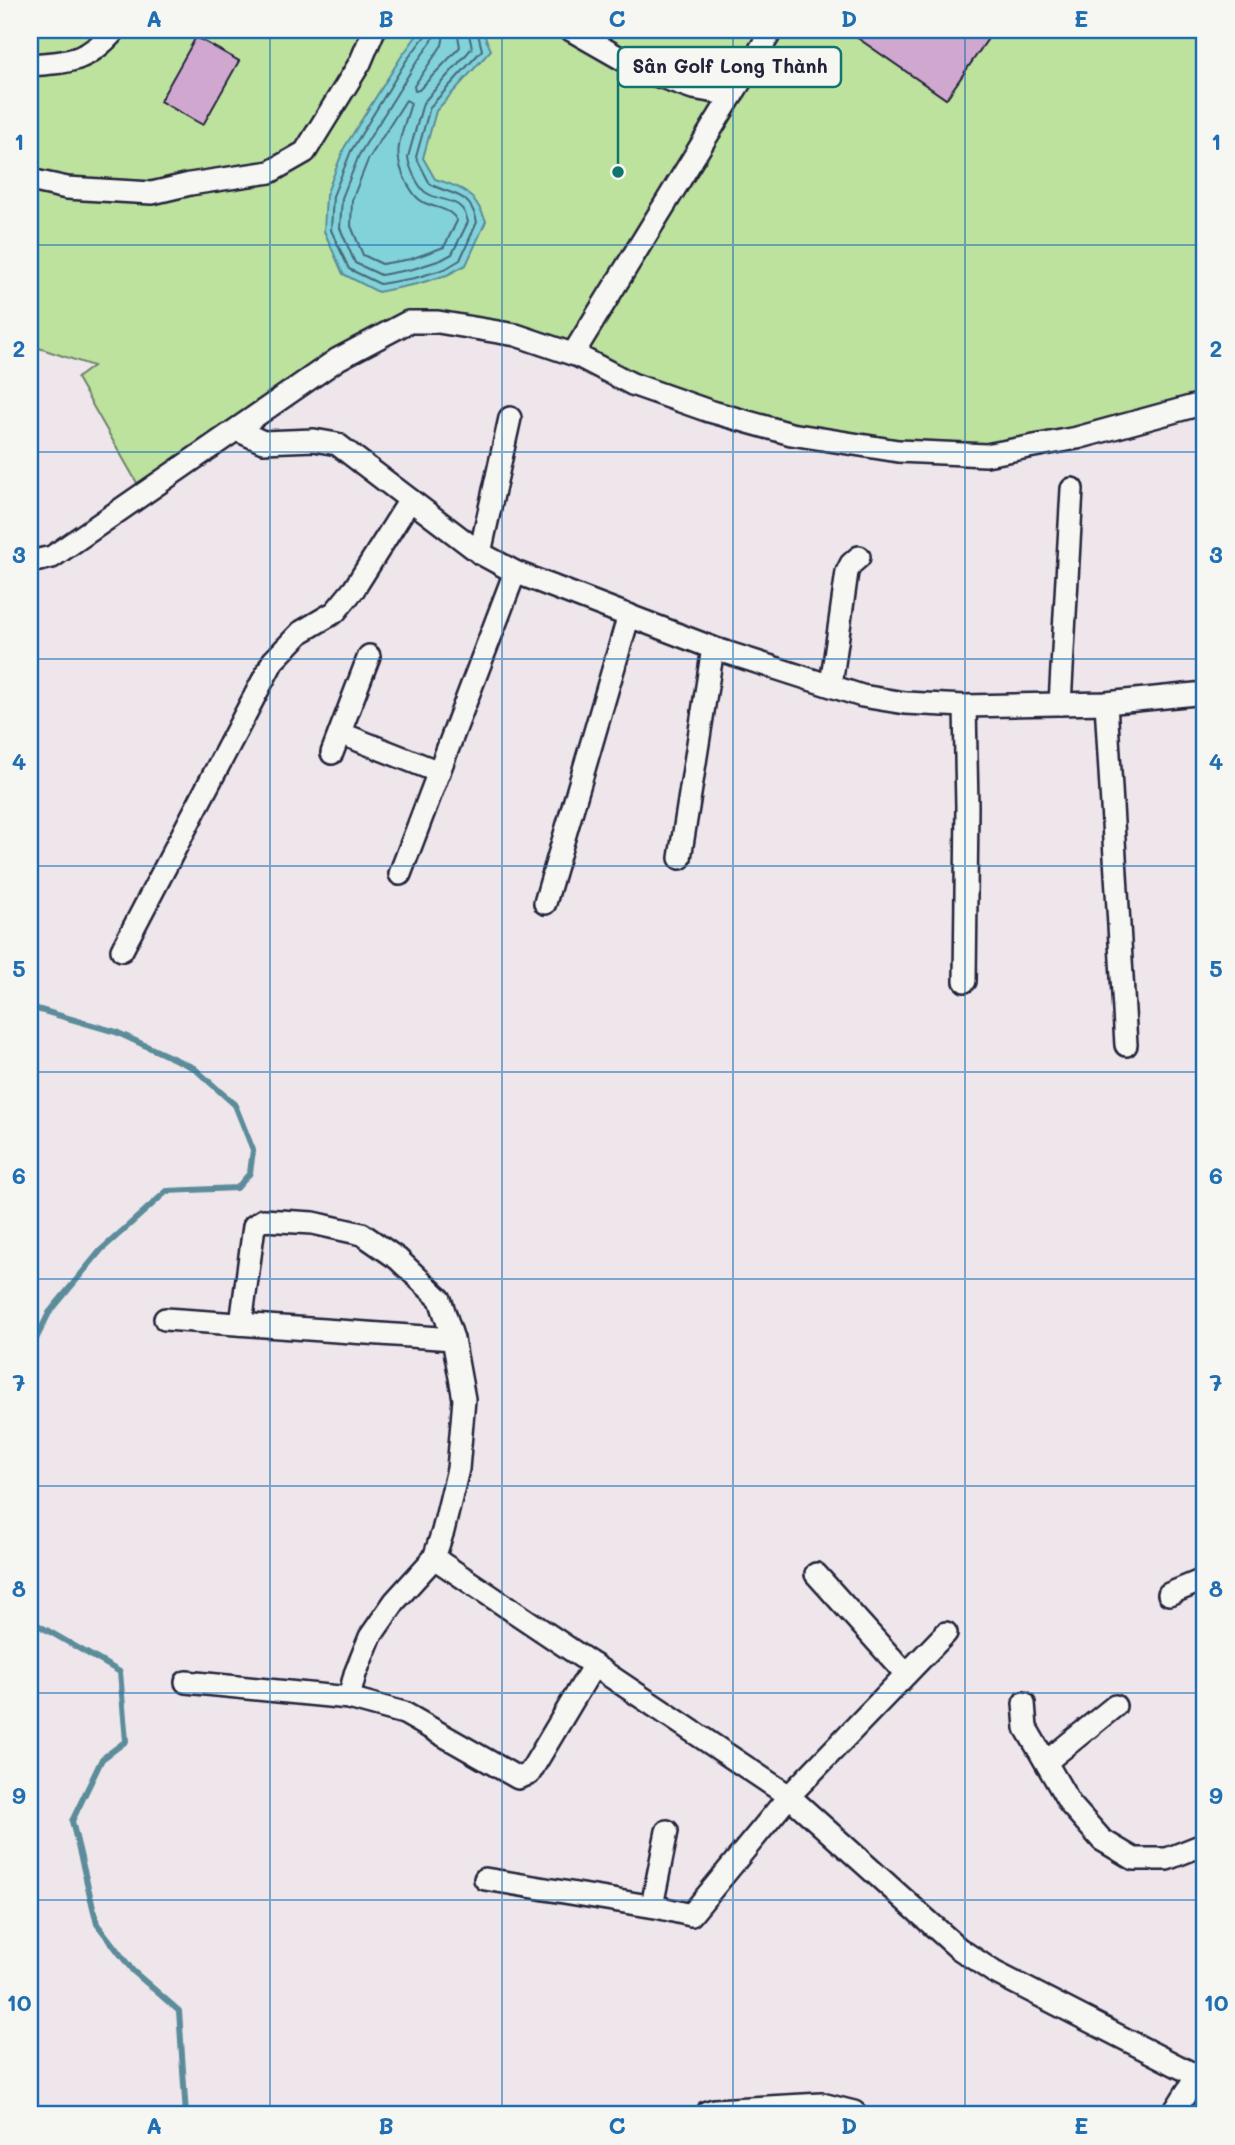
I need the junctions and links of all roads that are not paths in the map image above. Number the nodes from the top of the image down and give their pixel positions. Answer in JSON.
{"nodes":[{"id":1,"x":115,"y":30,"type":"edge"},
{"id":2,"x":374,"y":30,"type":"edge"},
{"id":3,"x":571,"y":30,"type":"edge"},
{"id":4,"x":772,"y":30,"type":"edge"},
{"id":5,"x":30,"y":65,"type":"edge"},
{"id":6,"x":732,"y":95,"type":"junction"},
{"id":7,"x":30,"y":180,"type":"edge"},
{"id":8,"x":573,"y":354,"type":"junction"},
{"id":9,"x":1205,"y":403,"type":"edge"},
{"id":10,"x":510,"y":418,"type":"dead end"},
{"id":11,"x":237,"y":430,"type":"junction"},
{"id":12,"x":1072,"y":489,"type":"dead end"},
{"id":13,"x":410,"y":500,"type":"junction"},
{"id":14,"x":480,"y":553,"type":"junction"},
{"id":15,"x":859,"y":557,"type":"dead end"},
{"id":16,"x":30,"y":562,"type":"edge"},
{"id":17,"x":515,"y":572,"type":"junction"},
{"id":18,"x":629,"y":615,"type":"junction"},
{"id":19,"x":713,"y":648,"type":"junction"},
{"id":20,"x":369,"y":656,"type":"dead end"},
{"id":21,"x":831,"y":685,"type":"junction"},
{"id":22,"x":1205,"y":693,"type":"edge"},
{"id":23,"x":1106,"y":703,"type":"junction"},
{"id":24,"x":1060,"y":704,"type":"junction"},
{"id":25,"x":965,"y":706,"type":"junction"},
{"id":26,"x":439,"y":772,"type":"junction"},
{"id":27,"x":680,"y":858,"type":"dead end"},
{"id":28,"x":400,"y":874,"type":"dead end"},
{"id":29,"x":545,"y":903,"type":"dead end"},
{"id":30,"x":122,"y":950,"type":"dead end"},
{"id":31,"x":965,"y":981,"type":"dead end"},
{"id":32,"x":1126,"y":1045,"type":"dead end"},
{"id":33,"x":165,"y":1319,"type":"dead end"},
{"id":34,"x":241,"y":1324,"type":"junction"},
{"id":35,"x":453,"y":1339,"type":"junction"},
{"id":36,"x":434,"y":1558,"type":"junction"},
{"id":37,"x":816,"y":1574,"type":"dead end"},
{"id":38,"x":1205,"y":1579,"type":"edge"},
{"id":39,"x":1169,"y":1594,"type":"dead end"},
{"id":40,"x":946,"y":1633,"type":"dead end"},
{"id":41,"x":594,"y":1665,"type":"junction"},
{"id":42,"x":906,"y":1674,"type":"junction"},
{"id":43,"x":186,"y":1682,"type":"dead end"},
{"id":44,"x":349,"y":1698,"type":"junction"},
{"id":45,"x":1024,"y":1703,"type":"dead end"},
{"id":46,"x":1115,"y":1706,"type":"dead end"},
{"id":47,"x":1046,"y":1762,"type":"junction"},
{"id":48,"x":789,"y":1796,"type":"junction"},
{"id":49,"x":667,"y":1830,"type":"dead end"},
{"id":50,"x":1205,"y":1844,"type":"edge"},
{"id":51,"x":485,"y":1879,"type":"dead end"},
{"id":52,"x":652,"y":1906,"type":"junction"},
{"id":53,"x":1201,"y":2073,"type":"edge"},
{"id":54,"x":706,"y":2115,"type":"edge"},
{"id":55,"x":857,"y":2115,"type":"edge"},
{"id":56,"x":1172,"y":2115,"type":"edge"}],
"edges":[{"from":1,"to":5,"type":"street"},
{"from":2,"to":7,"type":"street"},
{"from":3,"to":6,"type":"street"},
{"from":4,"to":6,"type":"street"},
{"from":6,"to":8,"type":"street"},
{"from":8,"to":9,"type":"street"},
{"from":8,"to":11,"type":"street"},
{"from":10,"to":14,"type":"street"},
{"from":11,"to":13,"type":"street"},
{"from":11,"to":16,"type":"street"},
{"from":12,"to":24,"type":"street"},
{"from":13,"to":14,"type":"street"},
{"from":13,"to":30,"type":"street"},
{"from":14,"to":17,"type":"street"},
{"from":15,"to":21,"type":"street"},
{"from":17,"to":18,"type":"street"},
{"from":17,"to":26,"type":"street"},
{"from":18,"to":19,"type":"street"},
{"from":18,"to":29,"type":"street"},
{"from":19,"to":21,"type":"street"},
{"from":19,"to":27,"type":"street"},
{"from":20,"to":26,"type":"street"},
{"from":21,"to":25,"type":"street"},
{"from":22,"to":23,"type":"street"},
{"from":23,"to":24,"type":"street"},
{"from":23,"to":32,"type":"street"},
{"from":24,"to":25,"type":"street"},
{"from":25,"to":31,"type":"street"},
{"from":26,"to":28,"type":"street"},
{"from":33,"to":34,"type":"street"},
{"from":34,"to":35,"type":"street"},
{"from":34,"to":35,"type":"street"},
{"from":35,"to":36,"type":"street"},
{"from":36,"to":41,"type":"street"},
{"from":36,"to":44,"type":"street"},
{"from":37,"to":42,"type":"street"},
{"from":38,"to":39,"type":"street"},
{"from":40,"to":42,"type":"street"},
{"from":41,"to":44,"type":"street"},
{"from":41,"to":48,"type":"street"},
{"from":42,"to":48,"type":"street"},
{"from":43,"to":44,"type":"street"},
{"from":45,"to":47,"type":"street"},
{"from":46,"to":47,"type":"street"},
{"from":47,"to":50,"type":"street"},
{"from":48,"to":52,"type":"street"},
{"from":48,"to":53,"type":"street"},
{"from":49,"to":52,"type":"street"},
{"from":51,"to":52,"type":"street"},
{"from":53,"to":56,"type":"street"},
{"from":54,"to":55,"type":"street"}]}
